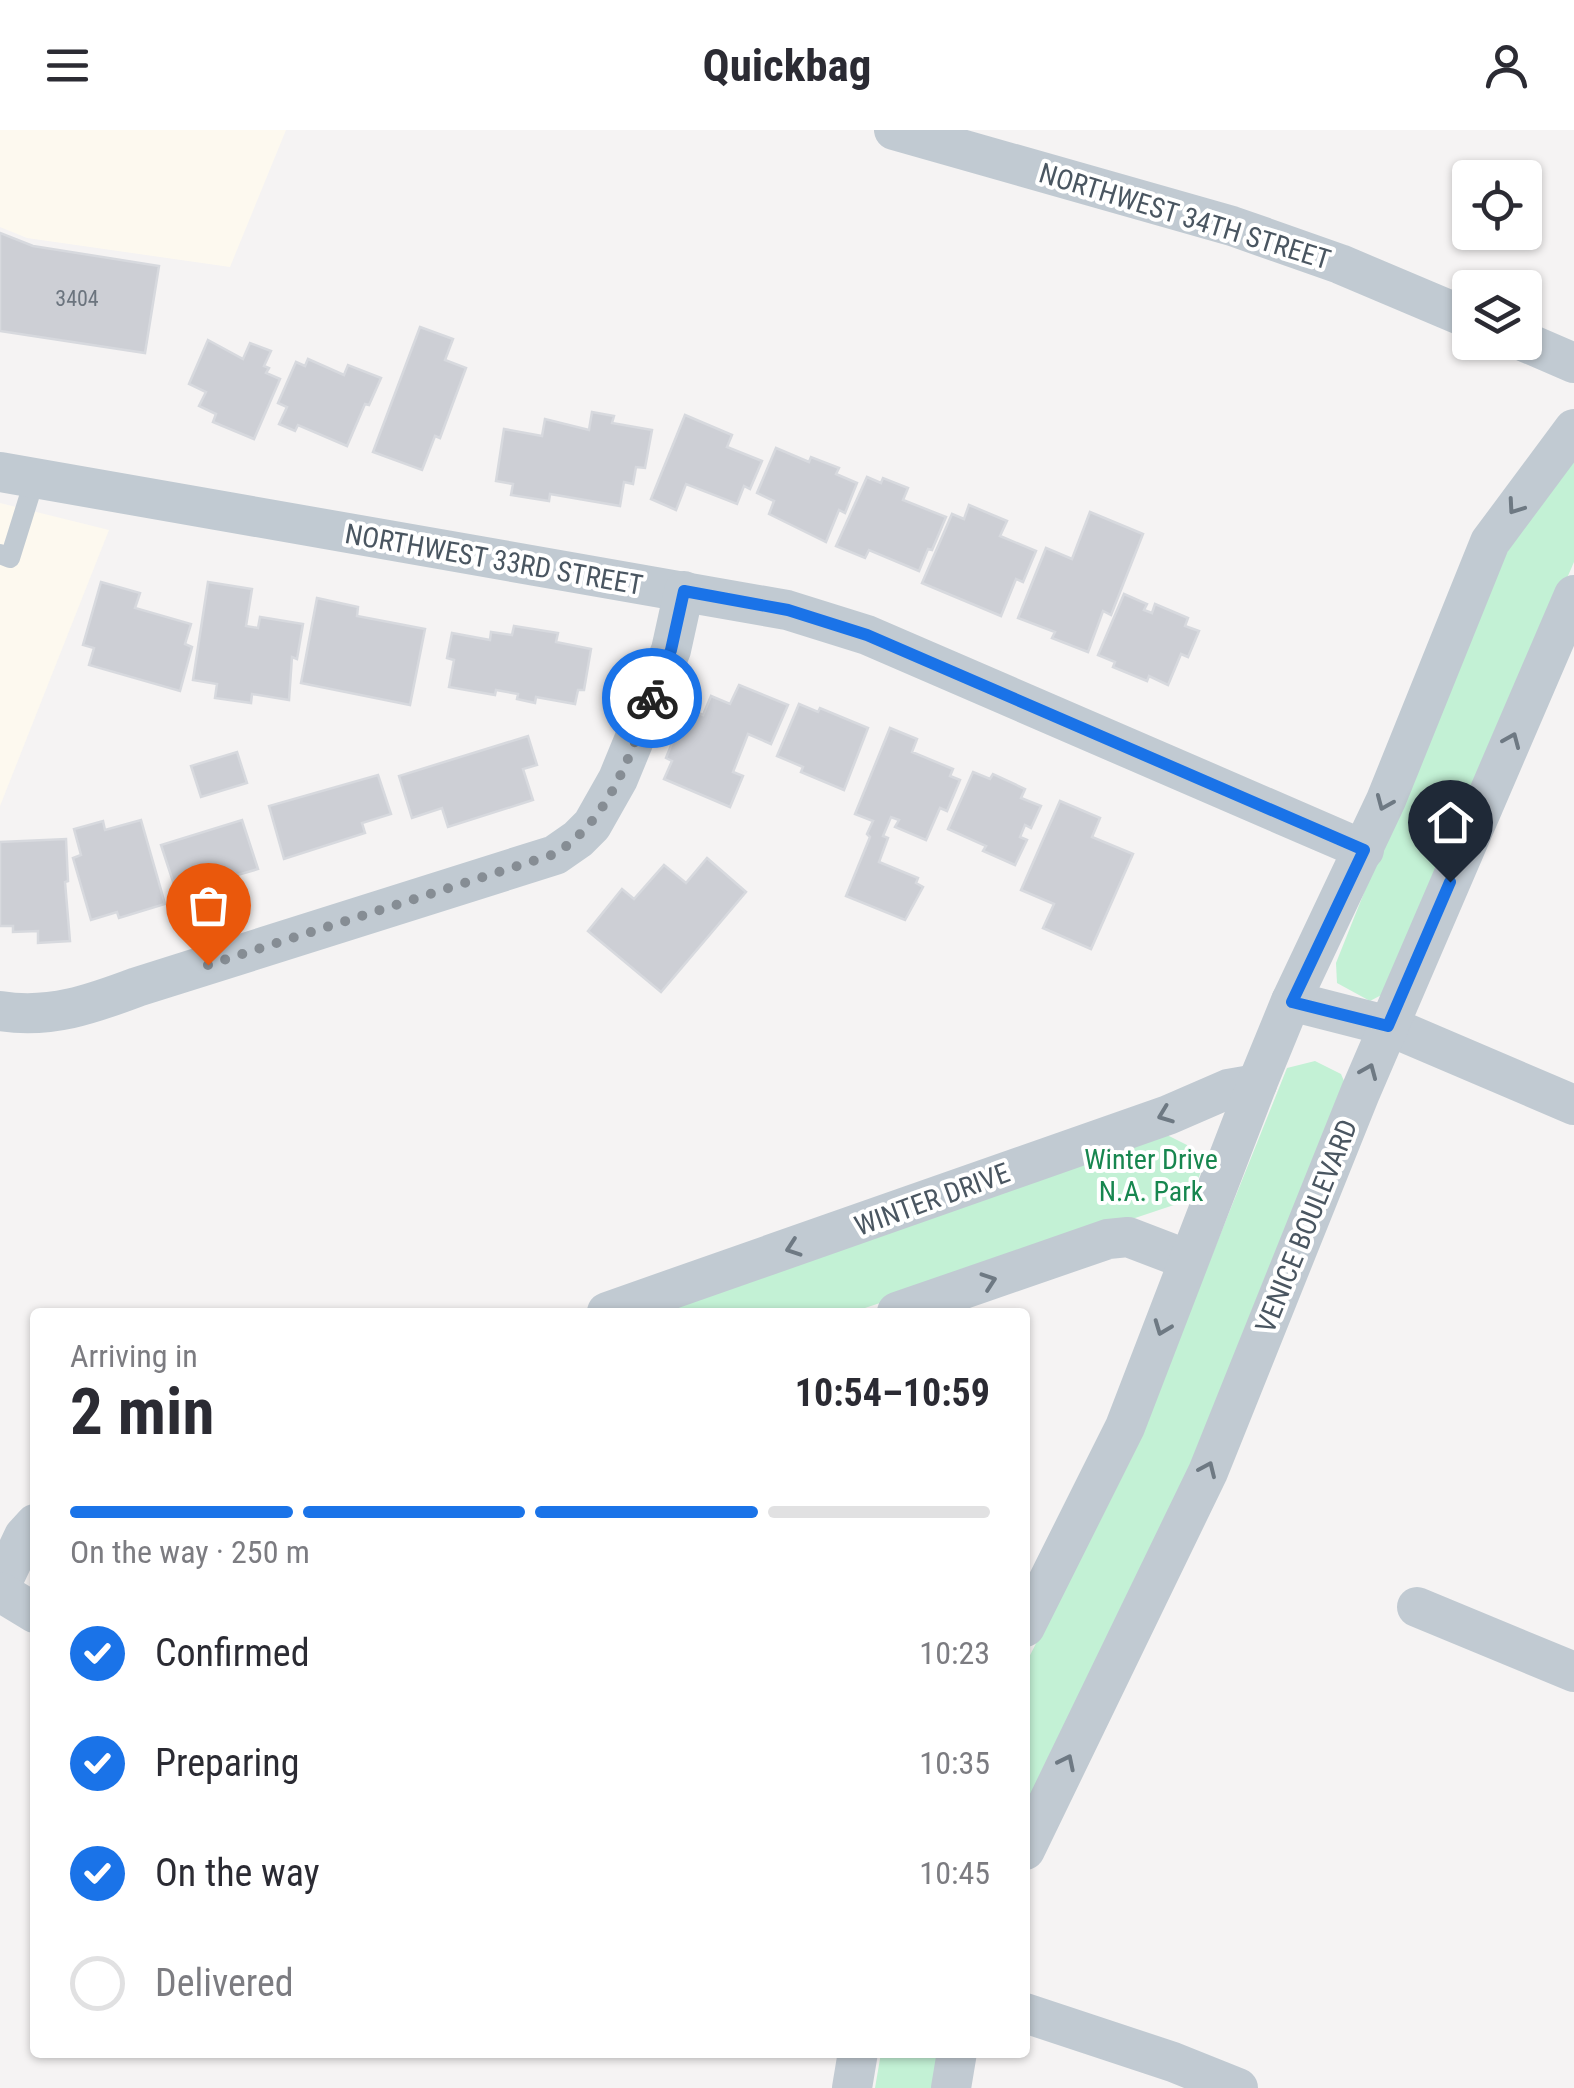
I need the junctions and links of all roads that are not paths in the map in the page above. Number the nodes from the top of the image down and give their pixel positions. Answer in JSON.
{"nodes":[{"id":1,"x":894,"y":130,"type":"edge"},
{"id":2,"x":1452,"y":311,"type":"edge"},
{"id":3,"x":1542,"y":349,"type":"edge"},
{"id":4,"x":1574,"y":362,"type":"edge"},
{"id":5,"x":1574,"y":430,"type":"edge"},
{"id":6,"x":18,"y":475,"type":"edge"},
{"id":7,"x":0,"y":554,"type":"edge"},
{"id":8,"x":684,"y":591,"type":"junction"},
{"id":9,"x":1574,"y":595,"type":"edge"},
{"id":10,"x":1364,"y":850,"type":"junction"},
{"id":11,"x":1292,"y":1002,"type":"junction"},
{"id":12,"x":0,"y":1011,"type":"edge"},
{"id":13,"x":1388,"y":1026,"type":"junction"},
{"id":14,"x":1257,"y":1084,"type":"junction"},
{"id":15,"x":1574,"y":1105,"type":"edge"},
{"id":16,"x":1188,"y":1260,"type":"junction"},
{"id":17,"x":618,"y":1308,"type":"edge"},
{"id":18,"x":909,"y":1308,"type":"edge"},
{"id":19,"x":30,"y":1529,"type":"edge"},
{"id":20,"x":0,"y":1589,"type":"edge"},
{"id":21,"x":1417,"y":1607,"type":"dead end"},
{"id":22,"x":30,"y":1610,"type":"edge"},
{"id":23,"x":1030,"y":1617,"type":"edge"},
{"id":24,"x":1574,"y":1672,"type":"edge"},
{"id":25,"x":1030,"y":1840,"type":"edge"},
{"id":26,"x":1030,"y":2015,"type":"edge"},
{"id":27,"x":857,"y":2058,"type":"edge"},
{"id":28,"x":956,"y":2058,"type":"edge"},
{"id":29,"x":852,"y":2088,"type":"edge"},
{"id":30,"x":951,"y":2088,"type":"edge"},
{"id":31,"x":1238,"y":2088,"type":"edge"}],
"edges":[{"from":1,"to":2,"type":"street","name":"NORTHWEST 34TH STREET"},
{"from":3,"to":4,"type":"street"},
{"from":5,"to":10,"type":"street","one_way":true},
{"from":6,"to":7,"type":"lane"},
{"from":6,"to":8,"type":"street","name":"NORTHWEST 33RD STREET"},
{"from":8,"to":10,"type":"street","name":"NORTHWEST 33RD STREET"},
{"from":8,"to":12,"type":"street"},
{"from":13,"to":9,"type":"street","name":"VENICE BOULEVARD","one_way":true},
{"from":10,"to":11,"type":"street"},
{"from":11,"to":13,"type":"street"},
{"from":11,"to":14,"type":"street"},
{"from":13,"to":15,"type":"street"},
{"from":25,"to":13,"type":"street","name":"VENICE BOULEVARD","one_way":true},
{"from":14,"to":16,"type":"street"},
{"from":14,"to":17,"type":"street","name":"WINTER DRIVE","one_way":true},
{"from":18,"to":16,"type":"street","one_way":true},
{"from":16,"to":23,"type":"street","one_way":true},
{"from":19,"to":20,"type":"street"},
{"from":20,"to":22,"type":"street"},
{"from":21,"to":24,"type":"street"},
{"from":26,"to":31,"type":"street"},
{"from":27,"to":29,"type":"street"},
{"from":28,"to":30,"type":"street"}]}
